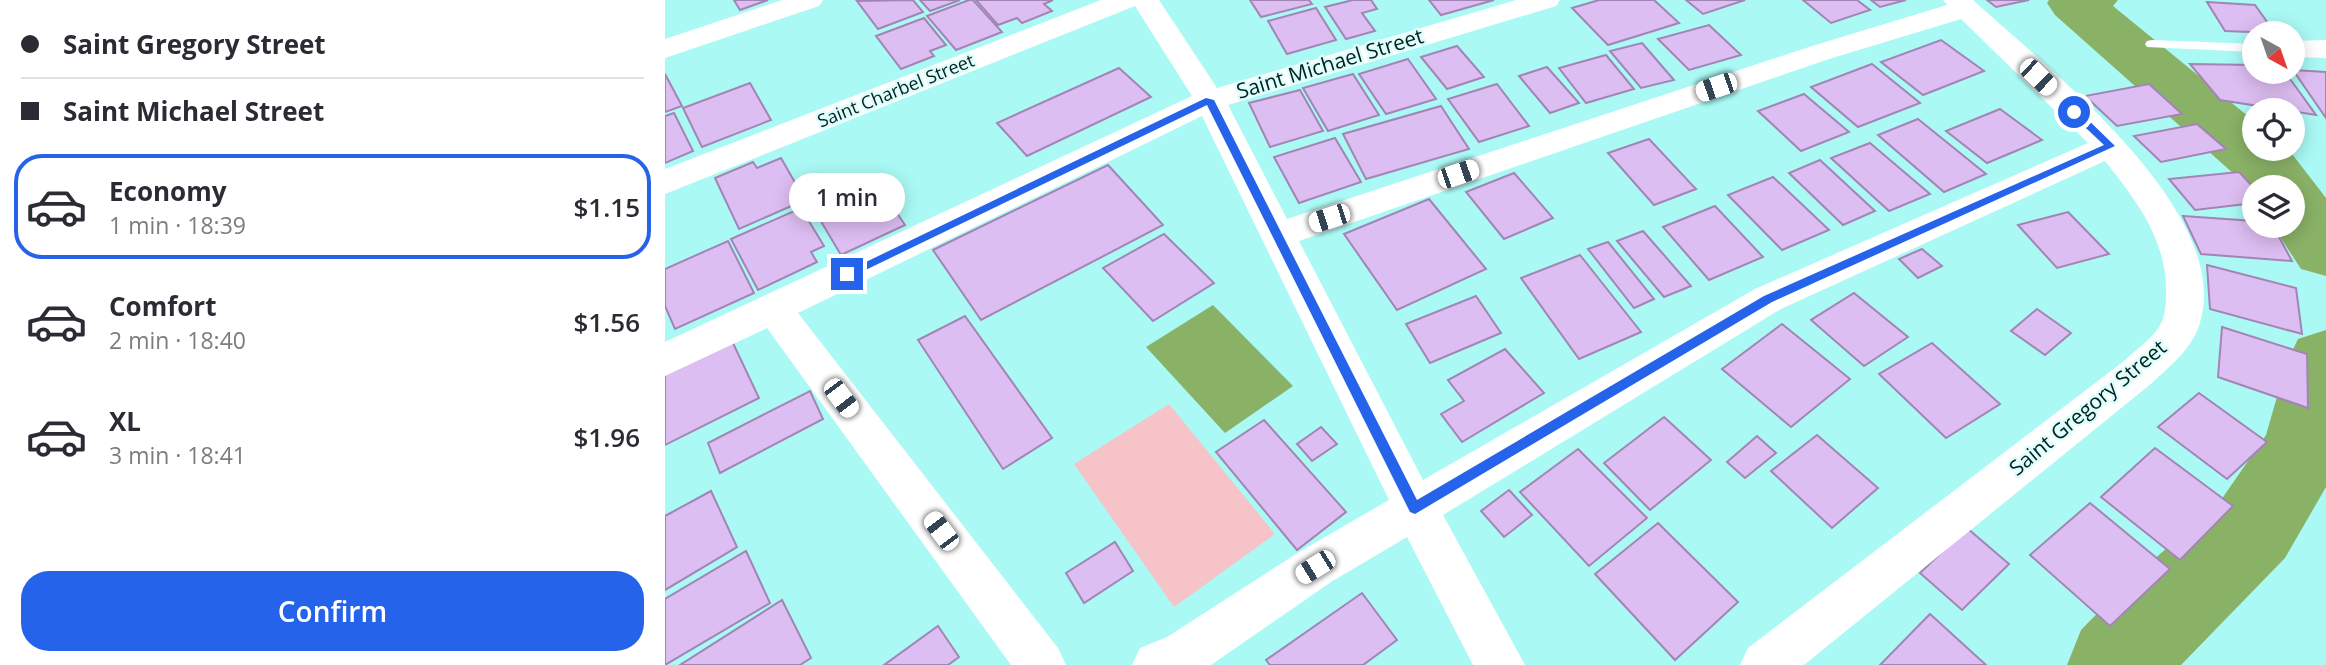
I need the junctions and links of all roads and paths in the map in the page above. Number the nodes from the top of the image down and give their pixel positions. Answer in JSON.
{"nodes":[{"id":1,"x":809,"y":0,"type":"edge"},
{"id":2,"x":1546,"y":0,"type":"edge"},
{"id":3,"x":1124,"y":1,"type":"edge"},
{"id":4,"x":1962,"y":4,"type":"edge"},
{"id":5,"x":2152,"y":44,"type":"dead end"},
{"id":6,"x":2242,"y":48,"type":"edge"},
{"id":7,"x":2305,"y":49,"type":"edge"},
{"id":8,"x":2326,"y":49,"type":"edge"},
{"id":9,"x":665,"y":50,"type":"edge"},
{"id":10,"x":1210,"y":100,"type":"junction"},
{"id":11,"x":2110,"y":146,"type":"junction"},
{"id":12,"x":665,"y":182,"type":"edge"},
{"id":13,"x":1278,"y":235,"type":"junction"},
{"id":14,"x":774,"y":309,"type":"junction"},
{"id":15,"x":665,"y":360,"type":"edge"},
{"id":16,"x":1415,"y":508,"type":"junction"},
{"id":17,"x":1041,"y":665,"type":"edge"},
{"id":18,"x":1157,"y":665,"type":"edge"},
{"id":19,"x":1500,"y":665,"type":"edge"},
{"id":20,"x":1765,"y":665,"type":"edge"}],
"edges":[{"from":1,"to":9,"type":"street"},
{"from":2,"to":10,"type":"street","name":"Saint Michael Street"},
{"from":3,"to":10,"type":"street"},
{"from":3,"to":12,"type":"street","name":"Saint Charbel Street"},
{"from":4,"to":11,"type":"street","name":"Saint Gregory Street"},
{"from":4,"to":13,"type":"street"},
{"from":5,"to":6,"type":"lane"},
{"from":7,"to":8,"type":"street"},
{"from":10,"to":13,"type":"street"},
{"from":10,"to":14,"type":"street","name":"Saint Michael Street"},
{"from":11,"to":16,"type":"street"},
{"from":11,"to":20,"type":"street","name":"Saint Gregory Street"},
{"from":13,"to":16,"type":"street"},
{"from":14,"to":15,"type":"street","name":"Saint Michael Street"},
{"from":14,"to":17,"type":"street"},
{"from":16,"to":18,"type":"street"},
{"from":16,"to":19,"type":"street"}]}
